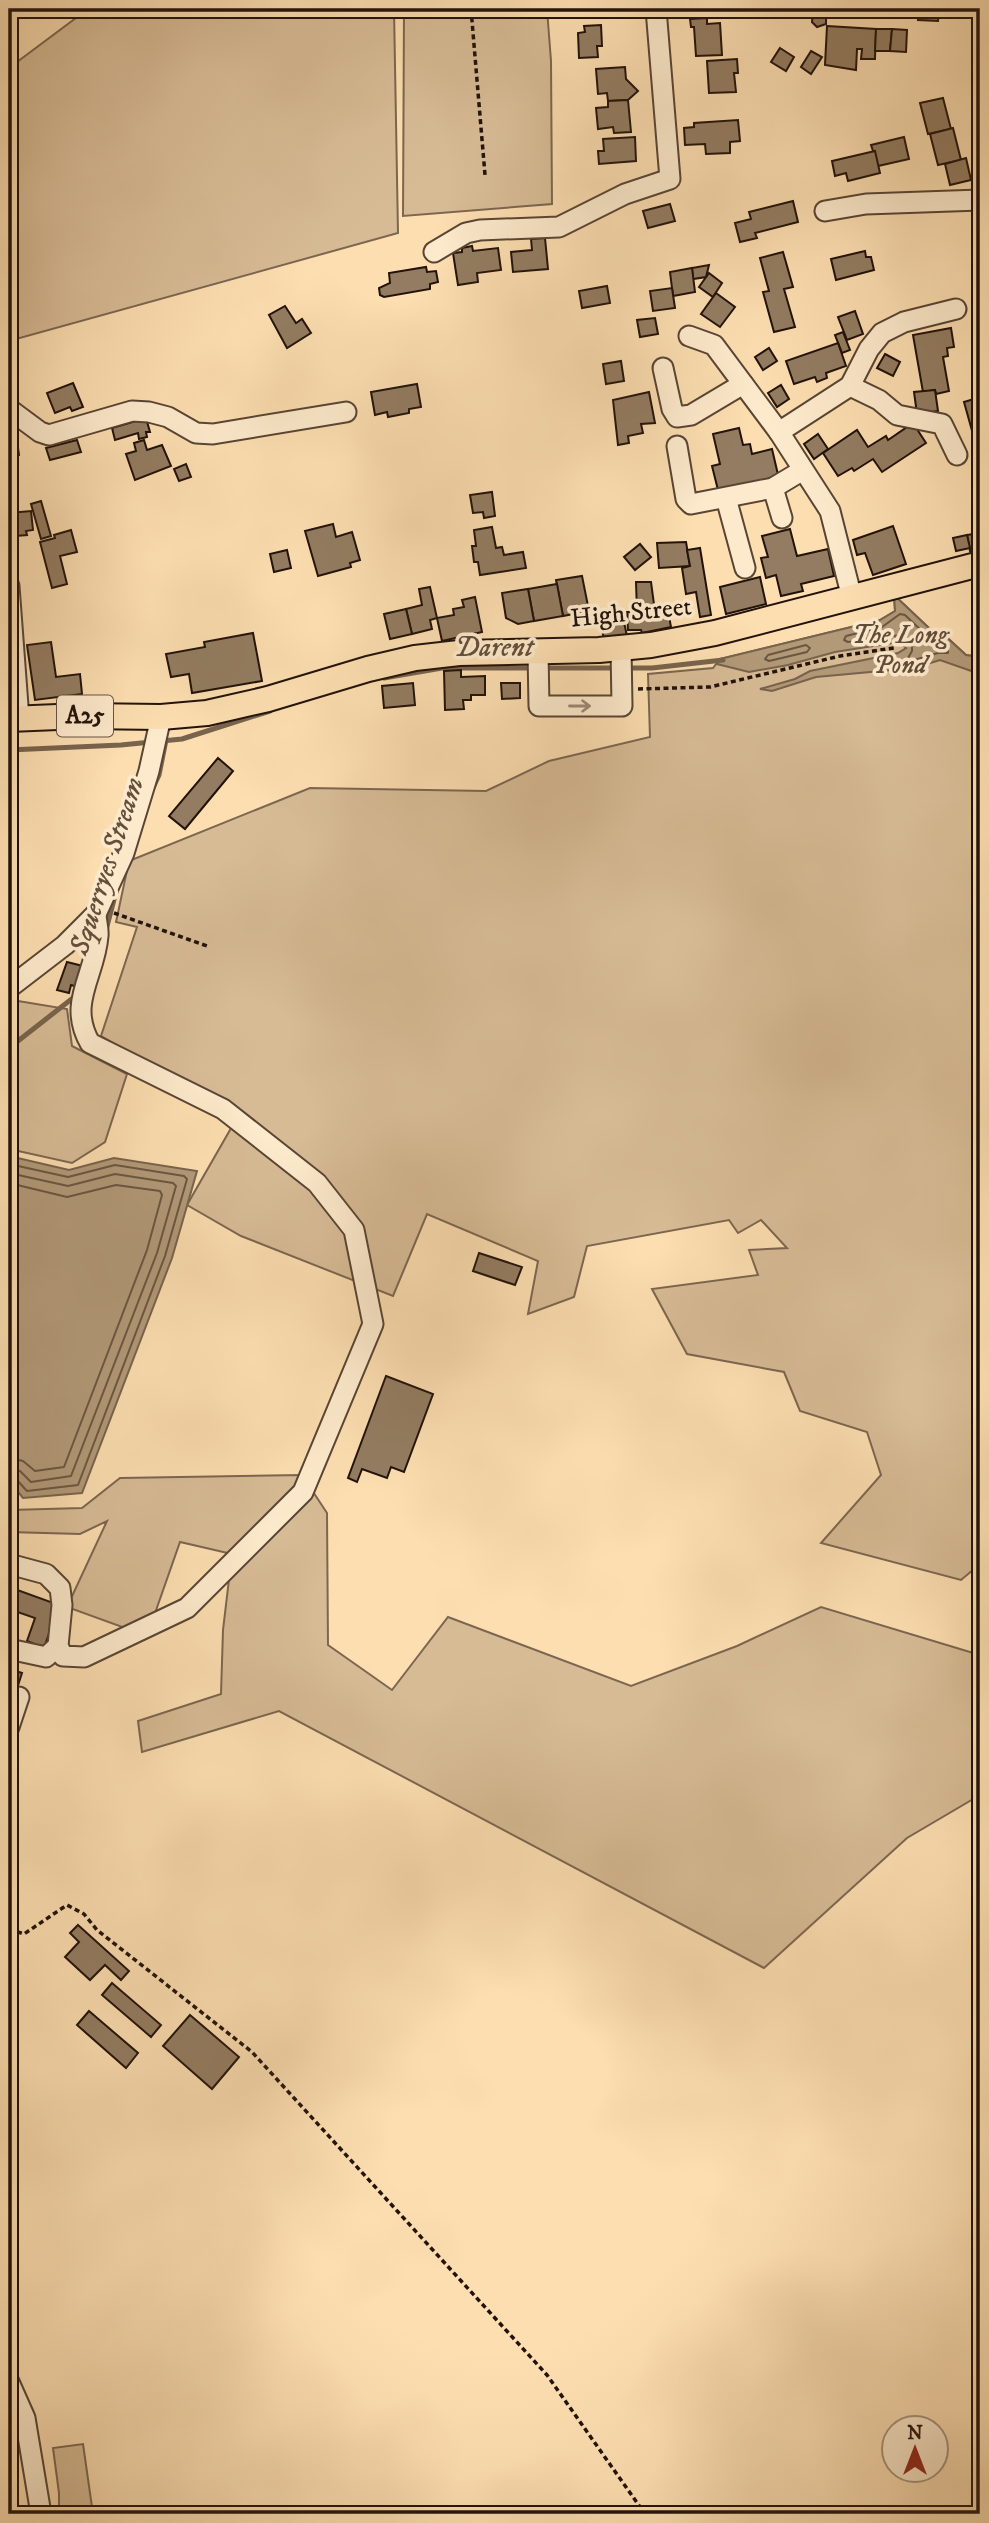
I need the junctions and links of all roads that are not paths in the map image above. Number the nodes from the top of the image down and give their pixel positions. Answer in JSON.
{"nodes":[{"id":1,"x":656,"y":9,"type":"edge"},
{"id":2,"x":980,"y":200,"type":"edge"},
{"id":3,"x":825,"y":211,"type":"dead end"},
{"id":4,"x":433,"y":252,"type":"dead end"},
{"id":5,"x":956,"y":309,"type":"dead end"},
{"id":6,"x":689,"y":336,"type":"dead end"},
{"id":7,"x":663,"y":368,"type":"dead end"},
{"id":8,"x":743,"y":384,"type":"junction"},
{"id":9,"x":850,"y":386,"type":"junction"},
{"id":10,"x":9,"y":409,"type":"edge"},
{"id":11,"x":346,"y":412,"type":"dead end"},
{"id":12,"x":779,"y":432,"type":"junction"},
{"id":13,"x":677,"y":446,"type":"dead end"},
{"id":14,"x":957,"y":455,"type":"dead end"},
{"id":15,"x":803,"y":470,"type":"junction"},
{"id":16,"x":773,"y":488,"type":"junction"},
{"id":17,"x":726,"y":498,"type":"junction"},
{"id":18,"x":782,"y":518,"type":"dead end"},
{"id":19,"x":980,"y":564,"type":"edge"},
{"id":20,"x":745,"y":568,"type":"dead end"},
{"id":21,"x":9,"y":586,"type":"edge"},
{"id":22,"x":852,"y":598,"type":"junction"},
{"id":23,"x":538,"y":664,"type":"junction"},
{"id":24,"x":622,"y":670,"type":"junction"},
{"id":25,"x":14,"y":719,"type":"edge"},
{"id":26,"x":160,"y":723,"type":"junction"},
{"id":27,"x":97,"y":911,"type":"junction"},
{"id":28,"x":9,"y":988,"type":"edge"},
{"id":29,"x":9,"y":1564,"type":"edge"},
{"id":30,"x":58,"y":1646,"type":"junction"},
{"id":31,"x":9,"y":1649,"type":"edge"},
{"id":32,"x":19,"y":1697,"type":"dead end"},
{"id":33,"x":9,"y":1726,"type":"edge"},
{"id":34,"x":9,"y":2382,"type":"edge"},
{"id":35,"x":41,"y":2514,"type":"edge"}],
"edges":[{"from":1,"to":4,"type":"street"},
{"from":2,"to":3,"type":"street"},
{"from":5,"to":9,"type":"street"},
{"from":6,"to":8,"type":"street"},
{"from":7,"to":8,"type":"street"},
{"from":8,"to":12,"type":"street"},
{"from":9,"to":12,"type":"street"},
{"from":9,"to":14,"type":"street"},
{"from":10,"to":11,"type":"street"},
{"from":12,"to":15,"type":"street"},
{"from":13,"to":17,"type":"street"},
{"from":15,"to":16,"type":"street"},
{"from":15,"to":22,"type":"street"},
{"from":16,"to":17,"type":"street"},
{"from":16,"to":18,"type":"street"},
{"from":17,"to":20,"type":"street"},
{"from":19,"to":22,"type":"main road","name":"High Street","number":"A25"},
{"from":21,"to":25,"type":"street"},
{"from":22,"to":24,"type":"main road","name":"High Street","number":"A25"},
{"from":23,"to":24,"type":"main road","name":"High Street","number":"A25"},
{"from":23,"to":24,"type":"street","one_way":true},
{"from":23,"to":26,"type":"main road","name":"High Street","number":"A25"},
{"from":25,"to":26,"type":"main road","number":"A25"},
{"from":26,"to":27,"type":"street"},
{"from":27,"to":28,"type":"street"},
{"from":27,"to":30,"type":"street"},
{"from":29,"to":30,"type":"street"},
{"from":30,"to":31,"type":"street"},
{"from":32,"to":33,"type":"street"},
{"from":34,"to":35,"type":"street"}]}
